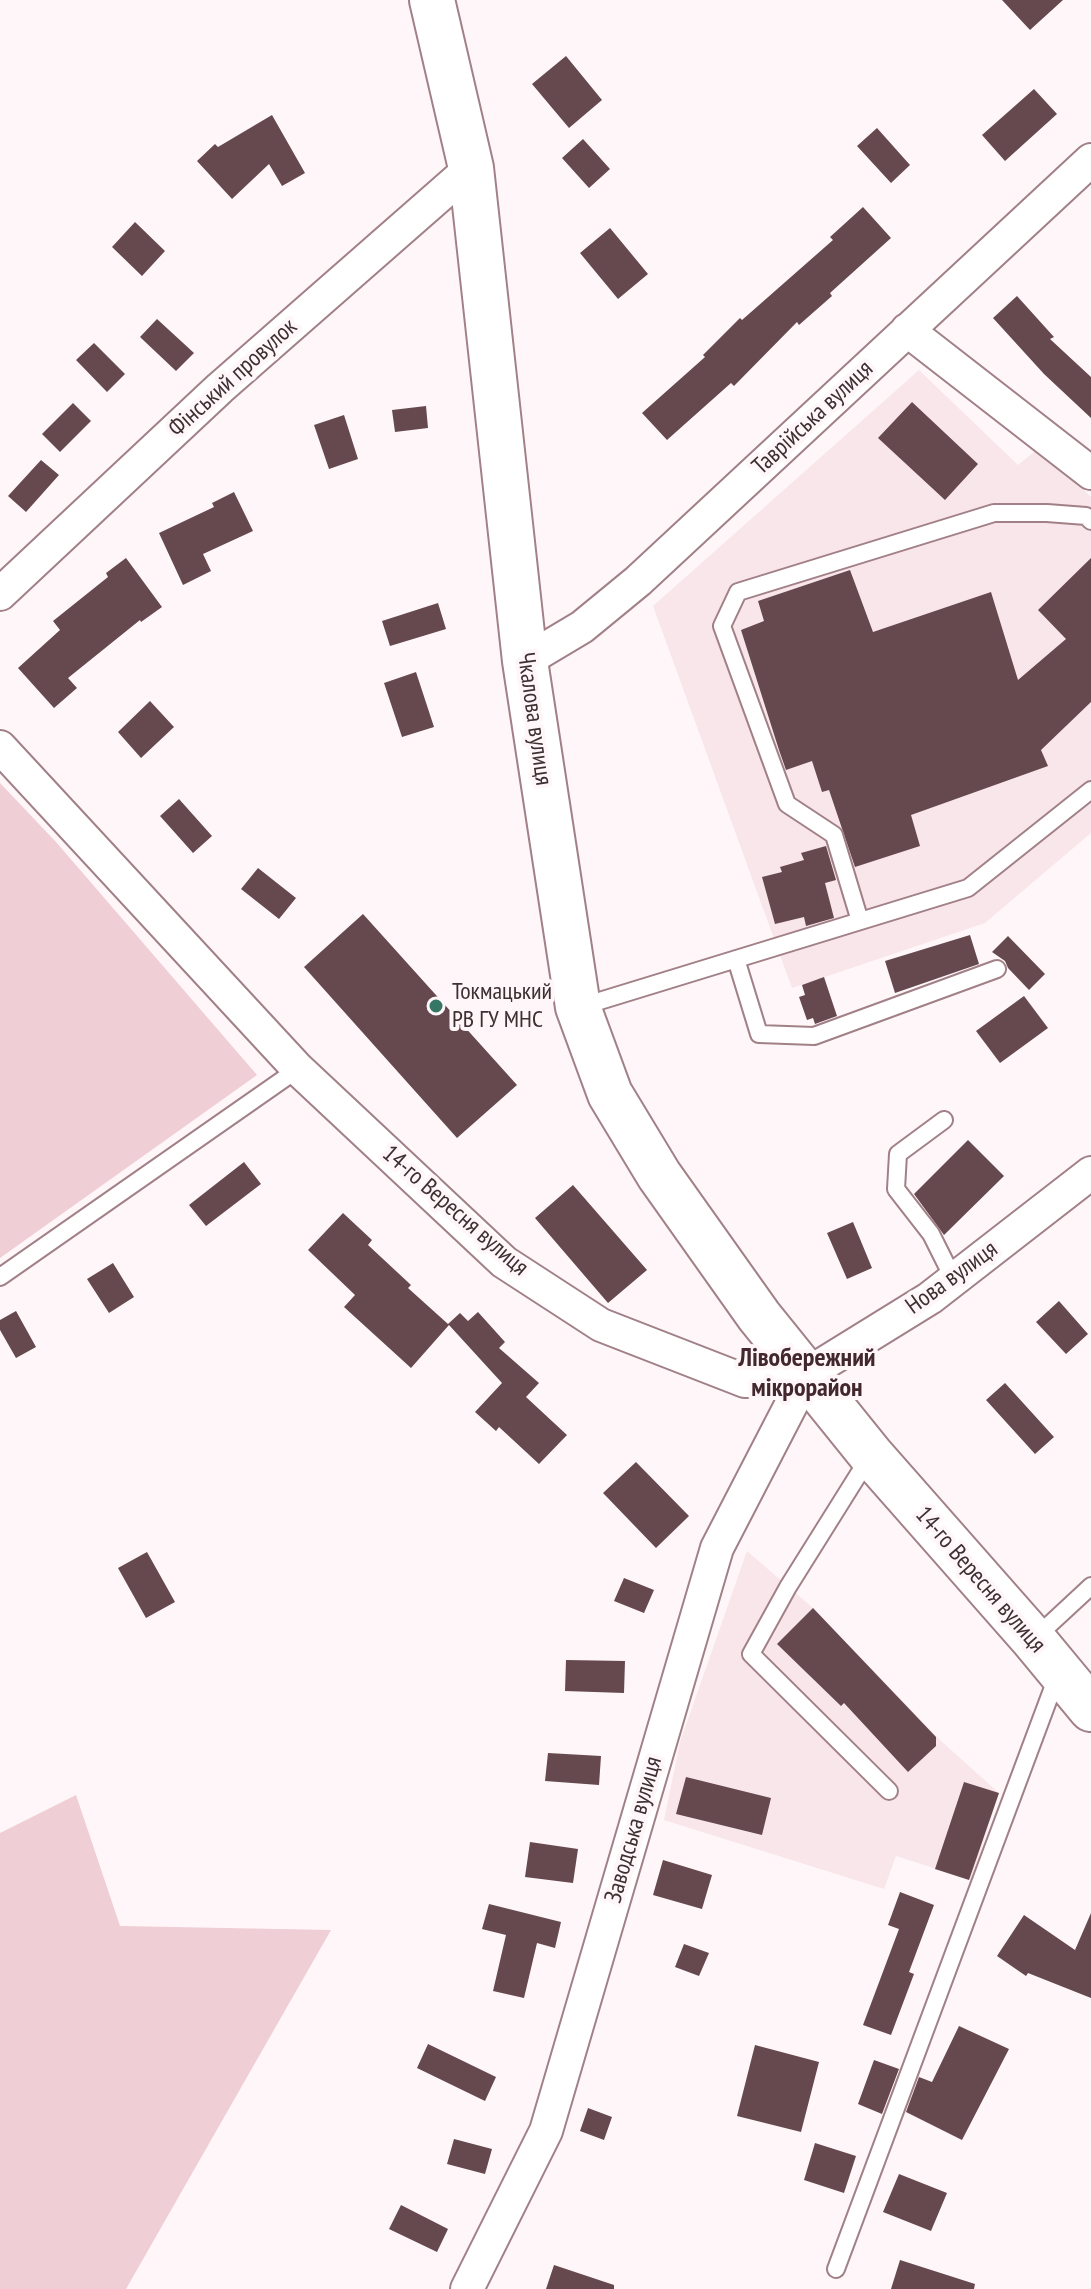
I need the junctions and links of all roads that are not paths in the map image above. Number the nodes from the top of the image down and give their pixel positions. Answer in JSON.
{"nodes":[{"id":1,"x":432,"y":0,"type":"edge"},
{"id":2,"x":1091,"y":160,"type":"edge"},
{"id":3,"x":471,"y":168,"type":"junction"},
{"id":4,"x":907,"y":330,"type":"junction"},
{"id":5,"x":1091,"y":473,"type":"edge"},
{"id":6,"x":1091,"y":521,"type":"edge"},
{"id":7,"x":0,"y":594,"type":"edge"},
{"id":8,"x":525,"y":661,"type":"junction"},
{"id":9,"x":0,"y":747,"type":"edge"},
{"id":10,"x":1091,"y":790,"type":"edge"},
{"id":11,"x":860,"y":921,"type":"junction"},
{"id":12,"x":736,"y":959,"type":"junction"},
{"id":13,"x":997,"y":969,"type":"dead end"},
{"id":14,"x":578,"y":1007,"type":"junction"},
{"id":15,"x":298,"y":1069,"type":"junction"},
{"id":16,"x":944,"y":1120,"type":"dead end"},
{"id":17,"x":1091,"y":1173,"type":"edge"},
{"id":18,"x":0,"y":1277,"type":"edge"},
{"id":19,"x":954,"y":1280,"type":"junction"},
{"id":20,"x":807,"y":1374,"type":"junction"},
{"id":21,"x":871,"y":1455,"type":"junction"},
{"id":22,"x":1091,"y":1586,"type":"edge"},
{"id":23,"x":1046,"y":1656,"type":"junction"},
{"id":24,"x":1091,"y":1709,"type":"edge"},
{"id":25,"x":889,"y":1791,"type":"dead end"},
{"id":26,"x":836,"y":2269,"type":"dead end"},
{"id":27,"x":467,"y":2289,"type":"edge"}],
"edges":[{"from":1,"to":3,"type":"main road","name":"Чкалова вулиця"},
{"from":2,"to":4,"type":"street","name":"Таврійська вулиця"},
{"from":3,"to":7,"type":"street","name":"Фінський провулок"},
{"from":3,"to":8,"type":"main road","name":"Чкалова вулиця"},
{"from":4,"to":5,"type":"street"},
{"from":4,"to":8,"type":"street","name":"Таврійська вулиця"},
{"from":6,"to":11,"type":"lane"},
{"from":8,"to":14,"type":"main road","name":"Чкалова вулиця"},
{"from":9,"to":15,"type":"street","name":"14-го Вересня вулиця"},
{"from":10,"to":11,"type":"lane"},
{"from":11,"to":12,"type":"lane"},
{"from":12,"to":13,"type":"lane"},
{"from":12,"to":14,"type":"lane"},
{"from":14,"to":20,"type":"main road","name":"Чкалова вулиця"},
{"from":15,"to":18,"type":"lane"},
{"from":15,"to":20,"type":"street","name":"14-го Вересня вулиця"},
{"from":16,"to":19,"type":"lane"},
{"from":17,"to":19,"type":"street","name":"Нова вулиця"},
{"from":19,"to":20,"type":"street","name":"Нова вулиця"},
{"from":20,"to":21,"type":"main road","name":"14-го Вересня вулиця"},
{"from":20,"to":27,"type":"street","name":"Заводська вулиця"},
{"from":21,"to":23,"type":"main road","name":"14-го Вересня вулиця"},
{"from":21,"to":25,"type":"lane"},
{"from":22,"to":23,"type":"lane"},
{"from":23,"to":24,"type":"main road","name":"14-го Вересня вулиця"},
{"from":23,"to":26,"type":"lane"}]}
